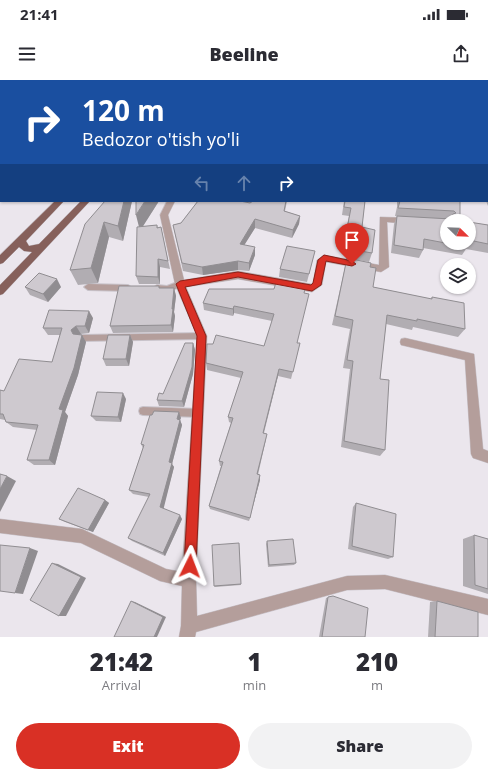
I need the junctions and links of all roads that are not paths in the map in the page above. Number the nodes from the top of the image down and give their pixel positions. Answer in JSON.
{"nodes":[{"id":1,"x":59,"y":202,"type":"edge"},
{"id":2,"x":85,"y":202,"type":"edge"},
{"id":3,"x":170,"y":202,"type":"edge"},
{"id":4,"x":419,"y":222,"type":"edge"},
{"id":5,"x":21,"y":240,"type":"junction"},
{"id":6,"x":42,"y":247,"type":"junction"},
{"id":7,"x":0,"y":260,"type":"edge"},
{"id":8,"x":180,"y":284,"type":"junction"},
{"id":9,"x":88,"y":287,"type":"dead end"},
{"id":10,"x":135,"y":288,"type":"edge"},
{"id":11,"x":151,"y":288,"type":"edge"},
{"id":12,"x":0,"y":291,"type":"edge"},
{"id":13,"x":202,"y":336,"type":"junction"},
{"id":14,"x":81,"y":338,"type":"edge"},
{"id":15,"x":405,"y":342,"type":"dead end"},
{"id":16,"x":142,"y":411,"type":"dead end"},
{"id":17,"x":199,"y":413,"type":"junction"},
{"id":18,"x":488,"y":457,"type":"edge"},
{"id":19,"x":0,"y":526,"type":"edge"},
{"id":20,"x":190,"y":580,"type":"junction"},
{"id":21,"x":488,"y":606,"type":"edge"},
{"id":22,"x":188,"y":631,"type":"edge"}],
"edges":[{"from":1,"to":5,"type":"main road"},
{"from":2,"to":6,"type":"main road"},
{"from":3,"to":8,"type":"street"},
{"from":4,"to":8,"type":"street"},
{"from":5,"to":6,"type":"main road"},
{"from":5,"to":7,"type":"main road"},
{"from":6,"to":12,"type":"main road"},
{"from":8,"to":11,"type":"lane"},
{"from":8,"to":13,"type":"street"},
{"from":9,"to":10,"type":"lane"},
{"from":13,"to":14,"type":"lane"},
{"from":13,"to":17,"type":"street"},
{"from":15,"to":18,"type":"street"},
{"from":16,"to":17,"type":"lane"},
{"from":17,"to":20,"type":"street"},
{"from":19,"to":20,"type":"street"},
{"from":20,"to":22,"type":"street"},
{"from":21,"to":22,"type":"street"}]}
